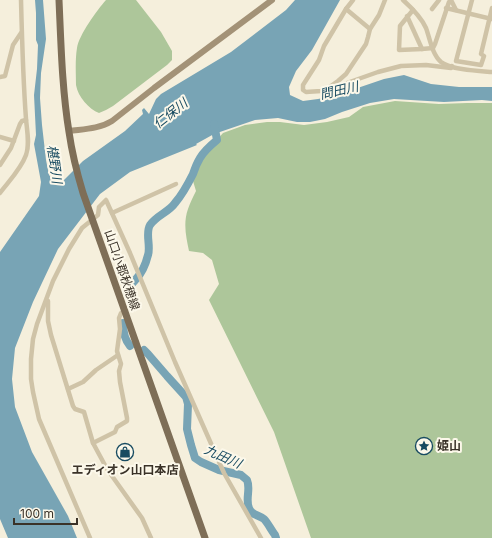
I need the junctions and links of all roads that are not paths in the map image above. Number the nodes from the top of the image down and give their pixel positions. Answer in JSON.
{"nodes":[{"id":1,"x":21,"y":0,"type":"edge"},
{"id":2,"x":59,"y":0,"type":"edge"},
{"id":3,"x":272,"y":0,"type":"edge"},
{"id":4,"x":353,"y":0,"type":"edge"},
{"id":5,"x":385,"y":0,"type":"edge"},
{"id":6,"x":402,"y":0,"type":"edge"},
{"id":7,"x":439,"y":0,"type":"edge"},
{"id":8,"x":472,"y":0,"type":"edge"},
{"id":9,"x":446,"y":8,"type":"junction"},
{"id":10,"x":492,"y":8,"type":"edge"},
{"id":11,"x":346,"y":9,"type":"junction"},
{"id":12,"x":432,"y":9,"type":"dead end"},
{"id":13,"x":413,"y":10,"type":"junction"},
{"id":14,"x":456,"y":10,"type":"junction"},
{"id":15,"x":469,"y":13,"type":"junction"},
{"id":16,"x":408,"y":16,"type":"junction"},
{"id":17,"x":491,"y":19,"type":"edge"},
{"id":18,"x":370,"y":29,"type":"junction"},
{"id":19,"x":21,"y":33,"type":"junction"},
{"id":20,"x":433,"y":48,"type":"junction"},
{"id":21,"x":422,"y":49,"type":"junction"},
{"id":22,"x":452,"y":66,"type":"junction"},
{"id":23,"x":492,"y":72,"type":"edge"},
{"id":24,"x":0,"y":76,"type":"edge"},
{"id":25,"x":328,"y":88,"type":"junction"},
{"id":26,"x":26,"y":120,"type":"junction"},
{"id":27,"x":69,"y":131,"type":"junction"},
{"id":28,"x":0,"y":137,"type":"edge"},
{"id":29,"x":14,"y":142,"type":"junction"},
{"id":30,"x":0,"y":166,"type":"edge"},
{"id":31,"x":176,"y":184,"type":"dead end"},
{"id":32,"x":0,"y":193,"type":"edge"},
{"id":33,"x":112,"y":213,"type":"junction"},
{"id":34,"x":92,"y":218,"type":"junction"},
{"id":35,"x":48,"y":297,"type":"junction"},
{"id":36,"x":124,"y":311,"type":"junction"},
{"id":37,"x":118,"y":355,"type":"junction"},
{"id":38,"x":68,"y":389,"type":"junction"},
{"id":39,"x":93,"y":443,"type":"junction"},
{"id":40,"x":90,"y":538,"type":"edge"},
{"id":41,"x":151,"y":538,"type":"edge"},
{"id":42,"x":205,"y":538,"type":"edge"},
{"id":43,"x":262,"y":538,"type":"edge"}],
"edges":[{"from":1,"to":19,"type":"street"},
{"from":2,"to":27,"type":"main road","name":"山口小郡秋穂線"},
{"from":3,"to":27,"type":"street"},
{"from":4,"to":11,"type":"street"},
{"from":5,"to":18,"type":"street"},
{"from":6,"to":13,"type":"street"},
{"from":7,"to":12,"type":"street"},
{"from":8,"to":15,"type":"street"},
{"from":9,"to":14,"type":"street"},
{"from":9,"to":14,"type":"street"},
{"from":9,"to":20,"type":"street"},
{"from":10,"to":17,"type":"street"},
{"from":11,"to":18,"type":"street"},
{"from":11,"to":25,"type":"street"},
{"from":13,"to":16,"type":"street"},
{"from":13,"to":20,"type":"street"},
{"from":14,"to":15,"type":"street"},
{"from":15,"to":17,"type":"street"},
{"from":15,"to":17,"type":"street"},
{"from":16,"to":21,"type":"street"},
{"from":16,"to":21,"type":"street"},
{"from":18,"to":25,"type":"street"},
{"from":19,"to":24,"type":"street"},
{"from":19,"to":26,"type":"street"},
{"from":20,"to":21,"type":"street"},
{"from":20,"to":22,"type":"street"},
{"from":22,"to":23,"type":"street"},
{"from":22,"to":25,"type":"street"},
{"from":26,"to":29,"type":"street"},
{"from":26,"to":32,"type":"street"},
{"from":27,"to":34,"type":"main road","name":"山口小郡秋穂線"},
{"from":28,"to":29,"type":"street"},
{"from":29,"to":30,"type":"street"},
{"from":31,"to":33,"type":"street"},
{"from":33,"to":34,"type":"street"},
{"from":33,"to":43,"type":"street"},
{"from":34,"to":35,"type":"street"},
{"from":34,"to":36,"type":"main road","name":"山口小郡秋穂線"},
{"from":35,"to":38,"type":"street"},
{"from":35,"to":40,"type":"street"},
{"from":36,"to":37,"type":"street"},
{"from":36,"to":42,"type":"main road","name":"山口小郡秋穂線"},
{"from":37,"to":38,"type":"street"},
{"from":37,"to":39,"type":"street"},
{"from":38,"to":39,"type":"street"},
{"from":39,"to":41,"type":"street"}]}
